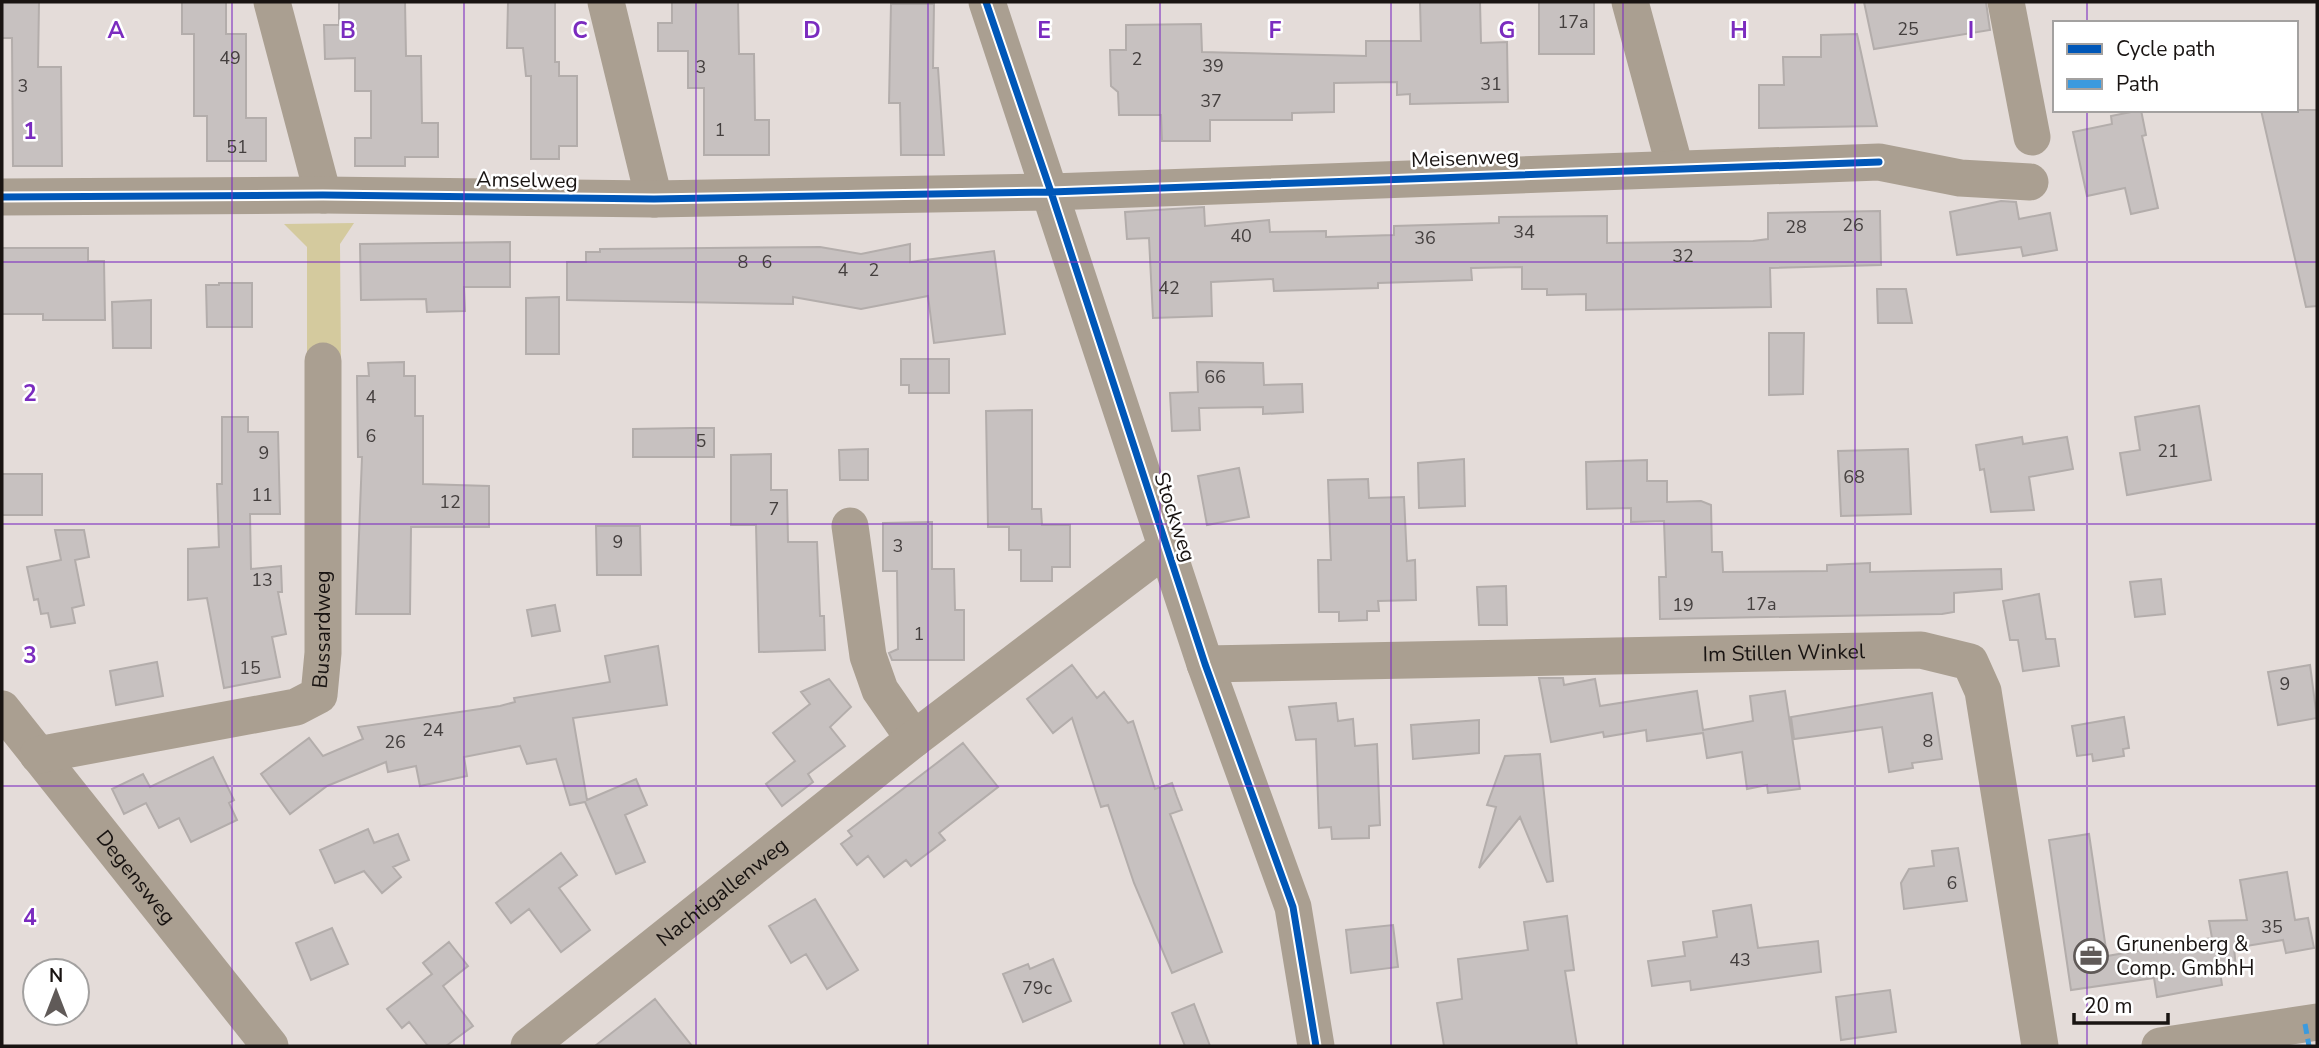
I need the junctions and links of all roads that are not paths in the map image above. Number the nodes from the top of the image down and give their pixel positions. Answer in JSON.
{"nodes":[{"id":1,"x":272,"y":2,"type":"edge"},
{"id":2,"x":606,"y":2,"type":"edge"},
{"id":3,"x":986,"y":2,"type":"edge"},
{"id":4,"x":1630,"y":2,"type":"edge"},
{"id":5,"x":2006,"y":2,"type":"edge"},
{"id":6,"x":2032,"y":137,"type":"dead end"},
{"id":7,"x":1675,"y":168,"type":"junction"},
{"id":8,"x":2030,"y":182,"type":"dead end"},
{"id":9,"x":1052,"y":192,"type":"junction"},
{"id":10,"x":323,"y":195,"type":"junction"},
{"id":11,"x":2,"y":197,"type":"edge"},
{"id":12,"x":654,"y":199,"type":"junction"},
{"id":13,"x":323,"y":361,"type":"dead end"},
{"id":14,"x":850,"y":526,"type":"dead end"},
{"id":15,"x":1167,"y":547,"type":"junction"},
{"id":16,"x":1205,"y":663,"type":"junction"},
{"id":17,"x":2,"y":709,"type":"edge"},
{"id":18,"x":914,"y":739,"type":"junction"},
{"id":19,"x":38,"y":755,"type":"junction"},
{"id":20,"x":2310,"y":1031,"type":"edge"},
{"id":21,"x":270,"y":1046,"type":"edge"},
{"id":22,"x":529,"y":1046,"type":"edge"},
{"id":23,"x":1315,"y":1046,"type":"edge"},
{"id":24,"x":2040,"y":1046,"type":"edge"},
{"id":25,"x":2160,"y":1046,"type":"edge"}],
"edges":[{"from":1,"to":10,"type":"street"},
{"from":2,"to":12,"type":"street"},
{"from":3,"to":9,"type":"street","name":"Stockweg"},
{"from":4,"to":7,"type":"street"},
{"from":5,"to":6,"type":"street"},
{"from":7,"to":8,"type":"street","name":"Meisenweg"},
{"from":7,"to":9,"type":"street","name":"Meisenweg"},
{"from":9,"to":12,"type":"street","name":"Amselweg"},
{"from":9,"to":15,"type":"street","name":"Stockweg"},
{"from":10,"to":11,"type":"street","name":"Amselweg"},
{"from":10,"to":12,"type":"street","name":"Amselweg"},
{"from":13,"to":19,"type":"street","name":"Bussardweg"},
{"from":14,"to":18,"type":"street"},
{"from":15,"to":16,"type":"street","name":"Stockweg"},
{"from":15,"to":18,"type":"street","name":"Nachtigallenweg"},
{"from":16,"to":23,"type":"street","name":"Stockweg"},
{"from":16,"to":24,"type":"street","name":"Im Stillen Winkel"},
{"from":17,"to":19,"type":"street","name":"Degensweg"},
{"from":18,"to":22,"type":"street","name":"Nachtigallenweg"},
{"from":19,"to":21,"type":"street","name":"Degensweg"},
{"from":20,"to":25,"type":"street"}]}
